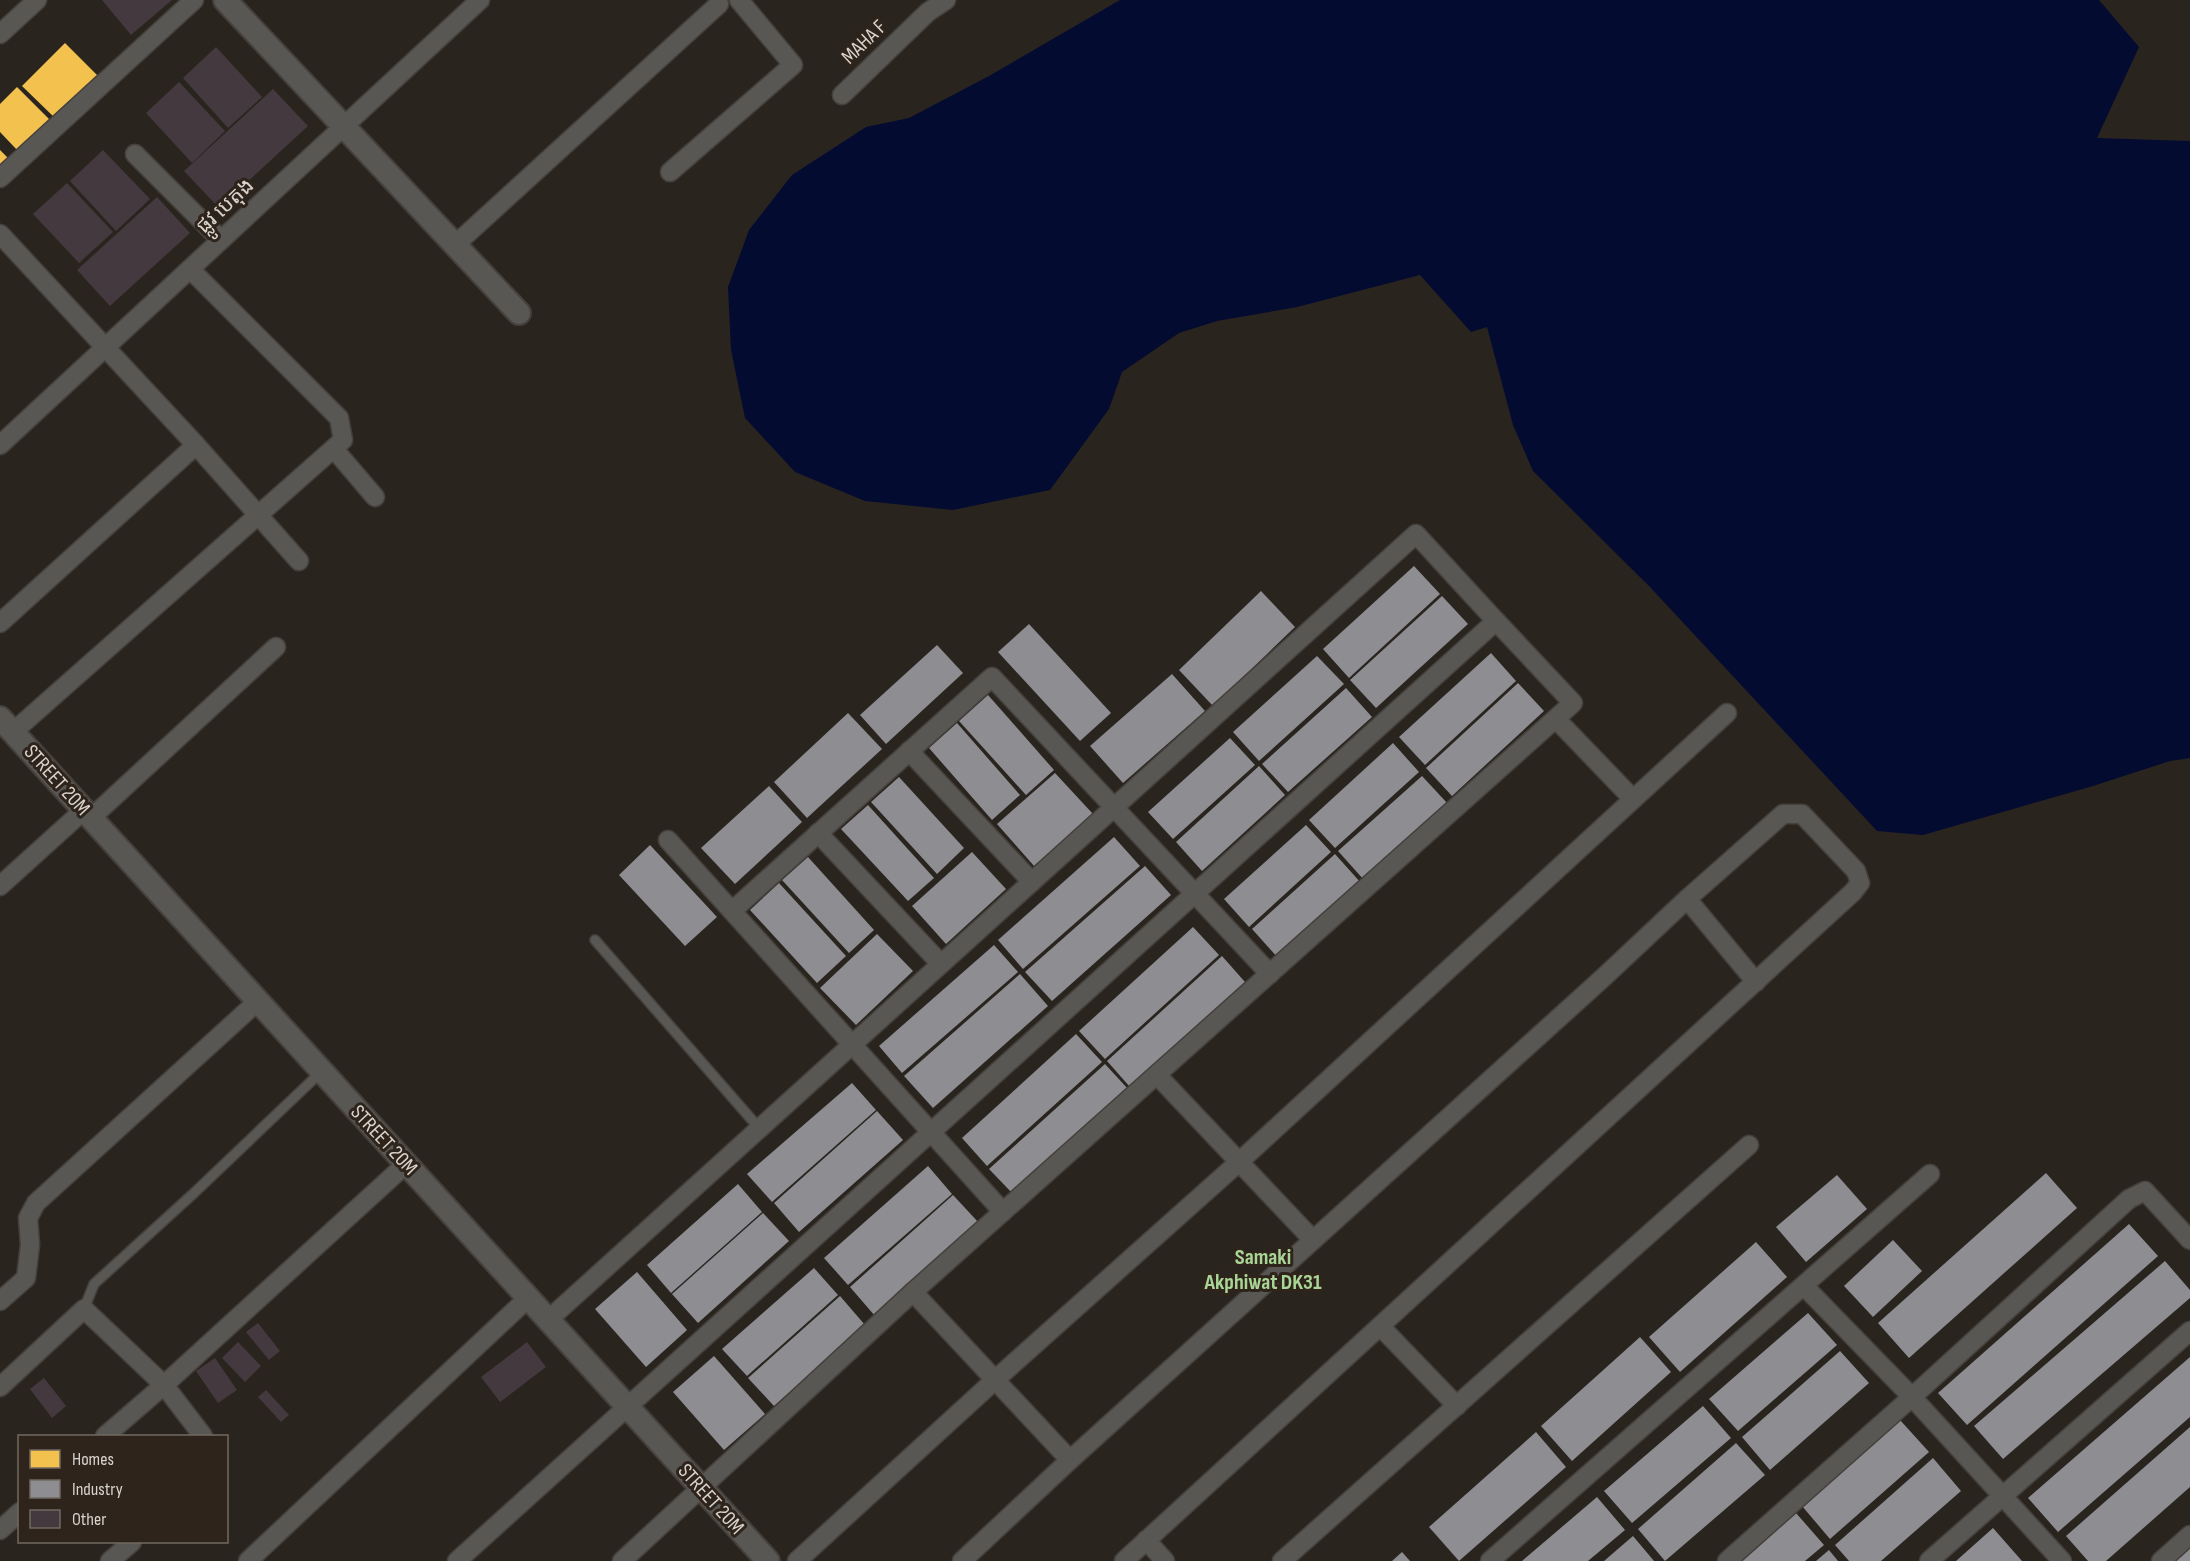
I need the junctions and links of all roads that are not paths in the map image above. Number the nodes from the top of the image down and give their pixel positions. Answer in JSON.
{"nodes":[{"id":1,"x":37,"y":0,"type":"edge"},
{"id":2,"x":194,"y":0,"type":"edge"},
{"id":3,"x":225,"y":0,"type":"edge"},
{"id":4,"x":480,"y":0,"type":"edge"},
{"id":5,"x":739,"y":0,"type":"edge"},
{"id":6,"x":946,"y":0,"type":"edge"},
{"id":7,"x":719,"y":4,"type":"dead end"},
{"id":8,"x":0,"y":34,"type":"edge"},
{"id":9,"x":842,"y":95,"type":"dead end"},
{"id":10,"x":344,"y":126,"type":"junction"},
{"id":11,"x":135,"y":154,"type":"dead end"},
{"id":12,"x":670,"y":172,"type":"dead end"},
{"id":13,"x":0,"y":178,"type":"edge"},
{"id":14,"x":0,"y":234,"type":"edge"},
{"id":15,"x":221,"y":240,"type":"junction"},
{"id":16,"x":456,"y":244,"type":"junction"},
{"id":17,"x":190,"y":269,"type":"junction"},
{"id":18,"x":519,"y":313,"type":"dead end"},
{"id":19,"x":105,"y":348,"type":"junction"},
{"id":20,"x":0,"y":445,"type":"edge"},
{"id":21,"x":196,"y":445,"type":"junction"},
{"id":22,"x":334,"y":449,"type":"junction"},
{"id":23,"x":375,"y":497,"type":"dead end"},
{"id":24,"x":256,"y":515,"type":"junction"},
{"id":25,"x":299,"y":561,"type":"dead end"},
{"id":26,"x":1496,"y":621,"type":"junction"},
{"id":27,"x":0,"y":623,"type":"edge"},
{"id":28,"x":276,"y":647,"type":"dead end"},
{"id":29,"x":1727,"y":713,"type":"dead end"},
{"id":30,"x":1556,"y":719,"type":"junction"},
{"id":31,"x":6,"y":725,"type":"edge"},
{"id":32,"x":909,"y":751,"type":"junction"},
{"id":33,"x":1633,"y":800,"type":"junction"},
{"id":34,"x":1114,"y":807,"type":"junction"},
{"id":35,"x":87,"y":814,"type":"junction"},
{"id":36,"x":818,"y":833,"type":"junction"},
{"id":37,"x":668,"y":840,"type":"dead end"},
{"id":38,"x":1032,"y":882,"type":"junction"},
{"id":39,"x":0,"y":886,"type":"edge"},
{"id":40,"x":1195,"y":894,"type":"junction"},
{"id":41,"x":1687,"y":898,"type":"junction"},
{"id":42,"x":732,"y":911,"type":"junction"},
{"id":43,"x":596,"y":940,"type":"dead end"},
{"id":44,"x":941,"y":964,"type":"junction"},
{"id":45,"x":1270,"y":974,"type":"junction"},
{"id":46,"x":1756,"y":982,"type":"junction"},
{"id":47,"x":258,"y":1001,"type":"junction"},
{"id":48,"x":852,"y":1044,"type":"junction"},
{"id":49,"x":321,"y":1072,"type":"junction"},
{"id":50,"x":1157,"y":1075,"type":"junction"},
{"id":51,"x":759,"y":1128,"type":"junction"},
{"id":52,"x":932,"y":1132,"type":"junction"},
{"id":53,"x":1749,"y":1145,"type":"dead end"},
{"id":54,"x":1239,"y":1162,"type":"junction"},
{"id":55,"x":406,"y":1164,"type":"junction"},
{"id":56,"x":1930,"y":1174,"type":"dead end"},
{"id":57,"x":1003,"y":1212,"type":"junction"},
{"id":58,"x":1313,"y":1240,"type":"junction"},
{"id":59,"x":2190,"y":1240,"type":"edge"},
{"id":60,"x":1804,"y":1286,"type":"junction"},
{"id":61,"x":913,"y":1292,"type":"junction"},
{"id":62,"x":528,"y":1298,"type":"junction"},
{"id":63,"x":0,"y":1301,"type":"edge"},
{"id":64,"x":84,"y":1309,"type":"junction"},
{"id":65,"x":548,"y":1320,"type":"junction"},
{"id":66,"x":1380,"y":1326,"type":"junction"},
{"id":67,"x":2190,"y":1331,"type":"edge"},
{"id":68,"x":996,"y":1378,"type":"junction"},
{"id":69,"x":164,"y":1385,"type":"junction"},
{"id":70,"x":0,"y":1387,"type":"edge"},
{"id":71,"x":1912,"y":1397,"type":"junction"},
{"id":72,"x":1457,"y":1406,"type":"junction"},
{"id":73,"x":629,"y":1408,"type":"junction"},
{"id":74,"x":107,"y":1435,"type":"edge"},
{"id":75,"x":202,"y":1435,"type":"edge"},
{"id":76,"x":1070,"y":1460,"type":"junction"},
{"id":77,"x":702,"y":1488,"type":"junction"},
{"id":78,"x":2004,"y":1495,"type":"junction"},
{"id":79,"x":18,"y":1514,"type":"edge"},
{"id":80,"x":0,"y":1530,"type":"edge"},
{"id":81,"x":2190,"y":1535,"type":"edge"},
{"id":82,"x":1146,"y":1540,"type":"junction"},
{"id":83,"x":131,"y":1543,"type":"edge"},
{"id":84,"x":110,"y":1561,"type":"edge"},
{"id":85,"x":248,"y":1561,"type":"edge"},
{"id":86,"x":458,"y":1561,"type":"edge"},
{"id":87,"x":622,"y":1561,"type":"edge"},
{"id":88,"x":768,"y":1561,"type":"edge"},
{"id":89,"x":797,"y":1561,"type":"edge"},
{"id":90,"x":962,"y":1561,"type":"edge"},
{"id":91,"x":1124,"y":1561,"type":"edge"},
{"id":92,"x":1165,"y":1561,"type":"edge"},
{"id":93,"x":1282,"y":1561,"type":"edge"},
{"id":94,"x":1490,"y":1561,"type":"edge"},
{"id":95,"x":1727,"y":1561,"type":"edge"},
{"id":96,"x":1929,"y":1561,"type":"edge"},
{"id":97,"x":2062,"y":1561,"type":"edge"},
{"id":98,"x":2161,"y":1561,"type":"edge"}],
"edges":[{"from":1,"to":8,"type":"street"},
{"from":2,"to":13,"type":"street"},
{"from":3,"to":10,"type":"street"},
{"from":4,"to":10,"type":"street","name":"ផ្លូវ បេតុង"},
{"from":5,"to":12,"type":"street"},
{"from":6,"to":9,"type":"street","name":"MAHA F"},
{"from":7,"to":16,"type":"street"},
{"from":10,"to":15,"type":"street","name":"ផ្លូវ បេតុង"},
{"from":10,"to":16,"type":"street"},
{"from":11,"to":15,"type":"street"},
{"from":14,"to":19,"type":"street"},
{"from":15,"to":17,"type":"street","name":"ផ្លូវ បេតុង"},
{"from":16,"to":18,"type":"street"},
{"from":17,"to":19,"type":"street","name":"ផ្លូវ បេតុង"},
{"from":17,"to":22,"type":"street"},
{"from":19,"to":20,"type":"street","name":"ផ្លូវ បេតុង"},
{"from":19,"to":21,"type":"street"},
{"from":21,"to":24,"type":"street"},
{"from":21,"to":27,"type":"street"},
{"from":22,"to":23,"type":"street"},
{"from":22,"to":24,"type":"street"},
{"from":24,"to":25,"type":"street"},
{"from":24,"to":31,"type":"street"},
{"from":26,"to":30,"type":"street"},
{"from":26,"to":34,"type":"street"},
{"from":26,"to":40,"type":"street"},
{"from":28,"to":35,"type":"street"},
{"from":29,"to":33,"type":"street"},
{"from":30,"to":33,"type":"street"},
{"from":30,"to":45,"type":"street"},
{"from":31,"to":35,"type":"street","name":"STREET 20M"},
{"from":32,"to":34,"type":"street"},
{"from":32,"to":36,"type":"street"},
{"from":32,"to":38,"type":"street"},
{"from":33,"to":54,"type":"street"},
{"from":34,"to":38,"type":"street"},
{"from":34,"to":40,"type":"street"},
{"from":35,"to":39,"type":"street"},
{"from":35,"to":47,"type":"street","name":"STREET 20M"},
{"from":36,"to":42,"type":"street"},
{"from":36,"to":44,"type":"street"},
{"from":37,"to":42,"type":"street"},
{"from":38,"to":44,"type":"street"},
{"from":40,"to":45,"type":"street"},
{"from":40,"to":52,"type":"street"},
{"from":41,"to":46,"type":"street"},
{"from":41,"to":46,"type":"street"},
{"from":41,"to":58,"type":"street"},
{"from":42,"to":48,"type":"street"},
{"from":43,"to":51,"type":"lane"},
{"from":44,"to":48,"type":"street"},
{"from":45,"to":50,"type":"street"},
{"from":46,"to":66,"type":"street"},
{"from":47,"to":49,"type":"street","name":"STREET 20M"},
{"from":47,"to":63,"type":"street"},
{"from":48,"to":51,"type":"street"},
{"from":48,"to":52,"type":"street"},
{"from":49,"to":55,"type":"street","name":"STREET 20M"},
{"from":49,"to":64,"type":"lane"},
{"from":50,"to":54,"type":"street"},
{"from":50,"to":57,"type":"street"},
{"from":51,"to":65,"type":"street"},
{"from":52,"to":57,"type":"street"},
{"from":52,"to":73,"type":"street"},
{"from":53,"to":72,"type":"street"},
{"from":54,"to":58,"type":"street"},
{"from":54,"to":68,"type":"street"},
{"from":55,"to":62,"type":"street","name":"STREET 20M"},
{"from":55,"to":69,"type":"street"},
{"from":56,"to":60,"type":"street"},
{"from":57,"to":61,"type":"street"},
{"from":58,"to":76,"type":"street"},
{"from":59,"to":71,"type":"street"},
{"from":60,"to":71,"type":"street"},
{"from":60,"to":94,"type":"street"},
{"from":61,"to":68,"type":"street"},
{"from":61,"to":77,"type":"street"},
{"from":62,"to":65,"type":"street","name":"STREET 20M"},
{"from":62,"to":85,"type":"street"},
{"from":64,"to":69,"type":"street"},
{"from":64,"to":70,"type":"street"},
{"from":65,"to":73,"type":"street","name":"STREET 20M"},
{"from":66,"to":72,"type":"street"},
{"from":66,"to":82,"type":"street"},
{"from":67,"to":78,"type":"street"},
{"from":68,"to":76,"type":"street"},
{"from":68,"to":89,"type":"street"},
{"from":69,"to":74,"type":"street"},
{"from":69,"to":75,"type":"street"},
{"from":71,"to":78,"type":"street"},
{"from":71,"to":95,"type":"street"},
{"from":72,"to":93,"type":"street"},
{"from":73,"to":77,"type":"street","name":"STREET 20M"},
{"from":73,"to":86,"type":"street"},
{"from":76,"to":90,"type":"street"},
{"from":77,"to":87,"type":"street"},
{"from":77,"to":88,"type":"street","name":"STREET 20M"},
{"from":78,"to":96,"type":"street"},
{"from":78,"to":97,"type":"street"},
{"from":79,"to":80,"type":"street"},
{"from":81,"to":98,"type":"street"},
{"from":82,"to":91,"type":"street"},
{"from":82,"to":92,"type":"street"},
{"from":83,"to":84,"type":"street"}]}
